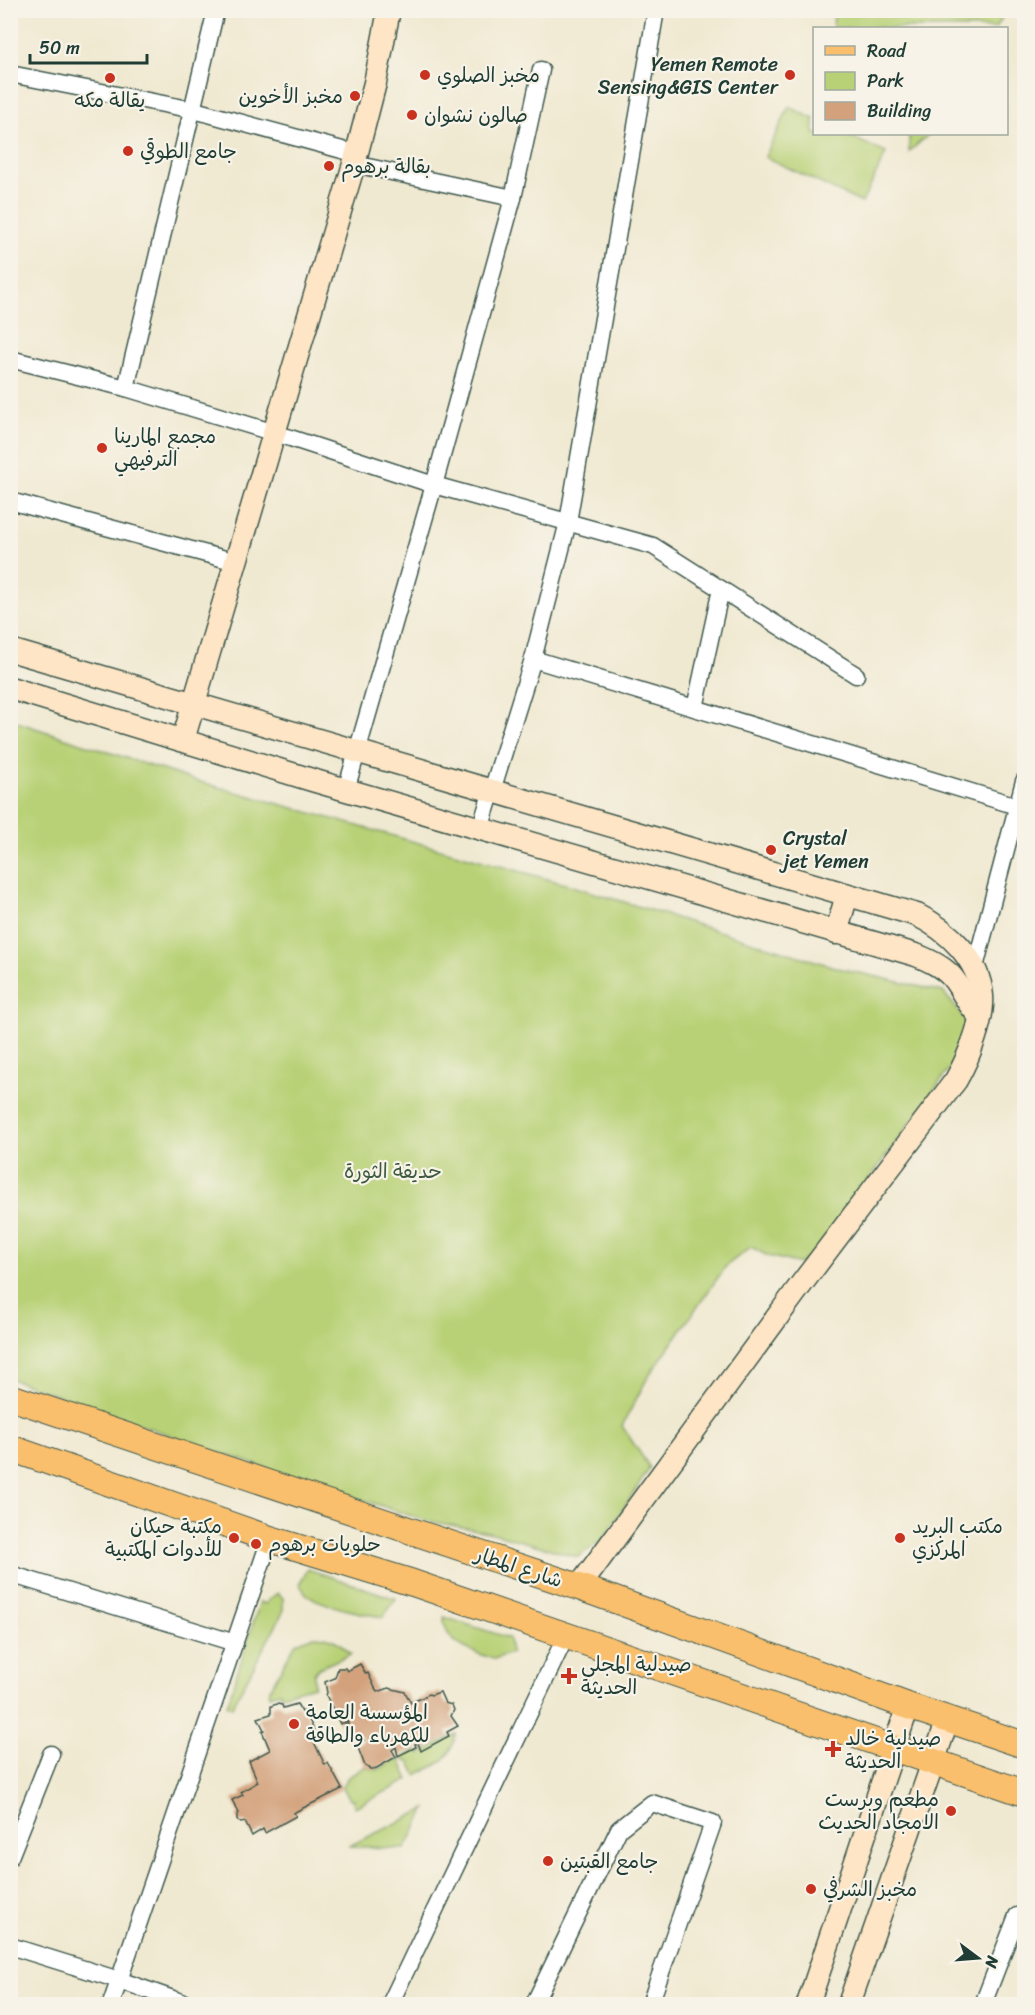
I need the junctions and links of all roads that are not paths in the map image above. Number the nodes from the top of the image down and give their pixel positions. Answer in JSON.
{"nodes":[{"id":1,"x":216,"y":10,"type":"edge"},
{"id":2,"x":389,"y":10,"type":"edge"},
{"id":3,"x":656,"y":10,"type":"edge"},
{"id":4,"x":541,"y":70,"type":"dead end"},
{"id":5,"x":10,"y":74,"type":"edge"},
{"id":6,"x":194,"y":110,"type":"junction"},
{"id":7,"x":356,"y":159,"type":"junction"},
{"id":8,"x":513,"y":198,"type":"junction"},
{"id":9,"x":10,"y":359,"type":"edge"},
{"id":10,"x":126,"y":388,"type":"junction"},
{"id":11,"x":275,"y":433,"type":"junction"},
{"id":12,"x":434,"y":485,"type":"junction"},
{"id":13,"x":10,"y":501,"type":"edge"},
{"id":14,"x":568,"y":522,"type":"junction"},
{"id":15,"x":236,"y":562,"type":"junction"},
{"id":16,"x":721,"y":589,"type":"junction"},
{"id":17,"x":10,"y":650,"type":"edge"},
{"id":18,"x":533,"y":659,"type":"junction"},
{"id":19,"x":856,"y":675,"type":"dead end"},
{"id":20,"x":10,"y":688,"type":"edge"},
{"id":21,"x":194,"y":703,"type":"junction"},
{"id":22,"x":695,"y":708,"type":"junction"},
{"id":23,"x":183,"y":740,"type":"junction"},
{"id":24,"x":358,"y":751,"type":"junction"},
{"id":25,"x":1024,"y":781,"type":"edge"},
{"id":26,"x":346,"y":790,"type":"junction"},
{"id":27,"x":492,"y":790,"type":"junction"},
{"id":28,"x":1017,"y":806,"type":"junction"},
{"id":29,"x":480,"y":829,"type":"junction"},
{"id":30,"x":847,"y":895,"type":"junction"},
{"id":31,"x":836,"y":933,"type":"junction"},
{"id":32,"x":970,"y":964,"type":"junction"},
{"id":33,"x":948,"y":973,"type":"junction"},
{"id":34,"x":980,"y":1016,"type":"junction"},
{"id":35,"x":10,"y":1397,"type":"edge"},
{"id":36,"x":10,"y":1448,"type":"edge"},
{"id":37,"x":270,"y":1539,"type":"junction"},
{"id":38,"x":10,"y":1574,"type":"edge"},
{"id":39,"x":579,"y":1587,"type":"junction"},
{"id":40,"x":566,"y":1636,"type":"junction"},
{"id":41,"x":235,"y":1643,"type":"junction"},
{"id":42,"x":908,"y":1706,"type":"junction"},
{"id":43,"x":948,"y":1719,"type":"junction"},
{"id":44,"x":1024,"y":1745,"type":"edge"},
{"id":45,"x":894,"y":1749,"type":"junction"},
{"id":46,"x":51,"y":1754,"type":"dead end"},
{"id":47,"x":933,"y":1762,"type":"junction"},
{"id":48,"x":1024,"y":1793,"type":"edge"},
{"id":49,"x":10,"y":1857,"type":"edge"},
{"id":50,"x":1024,"y":1918,"type":"edge"},
{"id":51,"x":10,"y":1946,"type":"edge"},
{"id":52,"x":119,"y":1980,"type":"junction"},
{"id":53,"x":111,"y":2004,"type":"edge"},
{"id":54,"x":187,"y":2004,"type":"edge"},
{"id":55,"x":390,"y":2004,"type":"edge"},
{"id":56,"x":534,"y":2004,"type":"edge"},
{"id":57,"x":650,"y":2004,"type":"edge"},
{"id":58,"x":808,"y":2004,"type":"edge"},
{"id":59,"x":849,"y":2004,"type":"edge"},
{"id":60,"x":983,"y":2004,"type":"edge"}],
"edges":[{"from":1,"to":6,"type":"street"},
{"from":2,"to":7,"type":"street"},
{"from":3,"to":14,"type":"street"},
{"from":4,"to":8,"type":"street"},
{"from":5,"to":6,"type":"street"},
{"from":6,"to":7,"type":"street"},
{"from":6,"to":10,"type":"street"},
{"from":7,"to":8,"type":"street"},
{"from":7,"to":11,"type":"street"},
{"from":8,"to":12,"type":"street"},
{"from":9,"to":10,"type":"street"},
{"from":10,"to":11,"type":"street"},
{"from":11,"to":12,"type":"street"},
{"from":11,"to":15,"type":"street"},
{"from":12,"to":14,"type":"street"},
{"from":12,"to":24,"type":"street"},
{"from":13,"to":15,"type":"street"},
{"from":14,"to":16,"type":"street"},
{"from":14,"to":18,"type":"street"},
{"from":15,"to":21,"type":"street"},
{"from":16,"to":19,"type":"street"},
{"from":16,"to":22,"type":"street"},
{"from":17,"to":21,"type":"street"},
{"from":18,"to":22,"type":"street"},
{"from":18,"to":27,"type":"street"},
{"from":20,"to":23,"type":"street"},
{"from":21,"to":23,"type":"street"},
{"from":21,"to":24,"type":"street"},
{"from":22,"to":28,"type":"street"},
{"from":23,"to":26,"type":"street"},
{"from":24,"to":26,"type":"street"},
{"from":24,"to":27,"type":"street"},
{"from":25,"to":28,"type":"street"},
{"from":26,"to":29,"type":"street"},
{"from":27,"to":29,"type":"street"},
{"from":27,"to":30,"type":"street"},
{"from":28,"to":32,"type":"street"},
{"from":29,"to":31,"type":"street"},
{"from":30,"to":31,"type":"street"},
{"from":30,"to":32,"type":"street"},
{"from":31,"to":33,"type":"street"},
{"from":32,"to":33,"type":"street"},
{"from":32,"to":34,"type":"street"},
{"from":33,"to":34,"type":"street"},
{"from":34,"to":39,"type":"street"},
{"from":35,"to":39,"type":"main road","name":"شارع المطار"},
{"from":36,"to":37,"type":"main road"},
{"from":37,"to":40,"type":"main road"},
{"from":37,"to":41,"type":"street"},
{"from":38,"to":41,"type":"street"},
{"from":39,"to":42,"type":"main road","name":"شارع المطار"},
{"from":40,"to":45,"type":"main road"},
{"from":40,"to":55,"type":"street"},
{"from":41,"to":52,"type":"street"},
{"from":42,"to":43,"type":"main road","name":"شارع المطار"},
{"from":42,"to":45,"type":"street"},
{"from":43,"to":44,"type":"main road","name":"شارع المطار"},
{"from":43,"to":47,"type":"street"},
{"from":45,"to":47,"type":"main road"},
{"from":45,"to":58,"type":"street"},
{"from":46,"to":49,"type":"street"},
{"from":47,"to":48,"type":"main road"},
{"from":47,"to":59,"type":"street"},
{"from":50,"to":60,"type":"street"},
{"from":51,"to":52,"type":"street"},
{"from":52,"to":53,"type":"street"},
{"from":52,"to":54,"type":"street"},
{"from":56,"to":57,"type":"street"}]}
